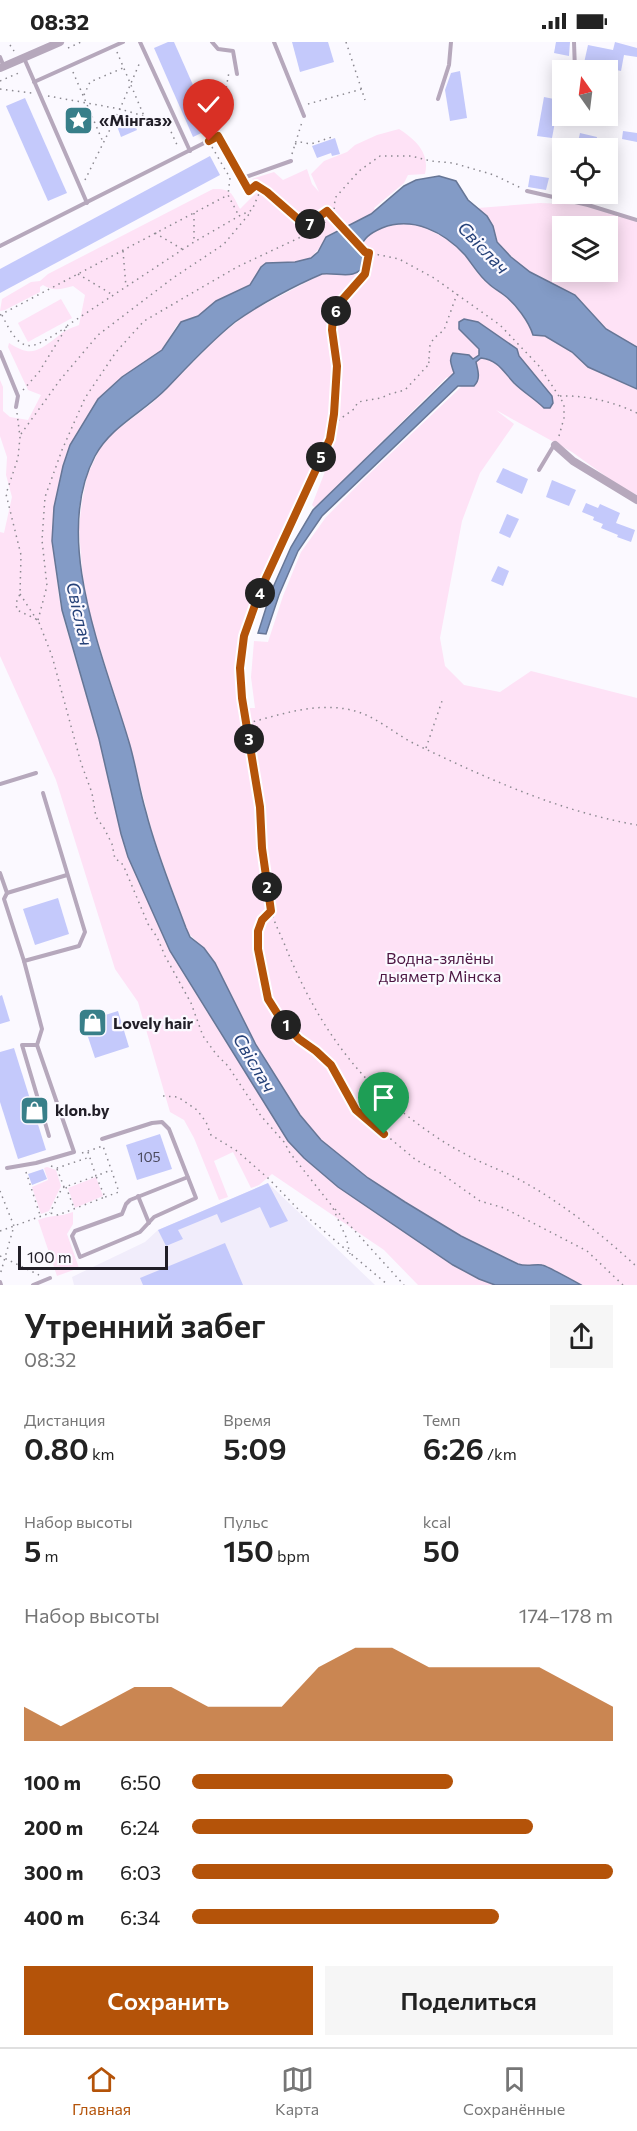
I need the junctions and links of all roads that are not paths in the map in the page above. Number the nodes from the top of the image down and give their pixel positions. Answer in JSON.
{"nodes":[{"id":1,"x":123,"y":42,"type":"edge"},
{"id":2,"x":140,"y":42,"type":"edge"},
{"id":3,"x":212,"y":42,"type":"edge"},
{"id":4,"x":274,"y":42,"type":"edge"},
{"id":5,"x":451,"y":42,"type":"edge"},
{"id":6,"x":574,"y":42,"type":"edge"},
{"id":7,"x":61,"y":46,"type":"edge"},
{"id":8,"x":0,"y":57,"type":"edge"},
{"id":9,"x":24,"y":58,"type":"junction"},
{"id":10,"x":575,"y":60,"type":"edge"},
{"id":11,"x":2,"y":68,"type":"edge"},
{"id":12,"x":237,"y":74,"type":"dead end"},
{"id":13,"x":34,"y":82,"type":"junction"},
{"id":14,"x":438,"y":99,"type":"dead end"},
{"id":15,"x":304,"y":116,"type":"road end"},
{"id":16,"x":190,"y":151,"type":"junction"},
{"id":17,"x":291,"y":161,"type":"road end"},
{"id":18,"x":243,"y":178,"type":"junction"},
{"id":19,"x":249,"y":191,"type":"road end"},
{"id":20,"x":527,"y":191,"type":"road end"},
{"id":21,"x":87,"y":203,"type":"junction"},
{"id":22,"x":637,"y":220,"type":"edge"},
{"id":23,"x":0,"y":246,"type":"edge"},
{"id":24,"x":0,"y":352,"type":"edge"},
{"id":25,"x":16,"y":407,"type":"road end"},
{"id":26,"x":555,"y":445,"type":"joint"},
{"id":27,"x":539,"y":470,"type":"dead end"},
{"id":28,"x":637,"y":500,"type":"edge"},
{"id":29,"x":36,"y":773,"type":"dead end"},
{"id":30,"x":0,"y":784,"type":"edge"},
{"id":31,"x":43,"y":794,"type":"dead end"},
{"id":32,"x":0,"y":873,"type":"edge"},
{"id":33,"x":67,"y":875,"type":"junction"},
{"id":34,"x":7,"y":893,"type":"junction"},
{"id":35,"x":24,"y":961,"type":"junction"},
{"id":36,"x":38,"y":1045,"type":"junction"},
{"id":37,"x":49,"y":1136,"type":"dead end"},
{"id":38,"x":102,"y":1139,"type":"dead end"},
{"id":39,"x":7,"y":1168,"type":"dead end"},
{"id":40,"x":188,"y":1177,"type":"junction"},
{"id":41,"x":138,"y":1196,"type":"junction"},
{"id":42,"x":148,"y":1223,"type":"junction"},
{"id":43,"x":49,"y":1279,"type":"road end"},
{"id":44,"x":33,"y":1285,"type":"edge"}],
"edges":[{"from":1,"to":13,"type":"lane"},
{"from":2,"to":16,"type":"lane"},
{"from":3,"to":12,"type":"lane"},
{"from":4,"to":15,"type":"lane"},
{"from":5,"to":14,"type":"lane"},
{"from":6,"to":10,"type":"lane"},
{"from":7,"to":9,"type":"street"},
{"from":8,"to":11,"type":"lane"},
{"from":9,"to":11,"type":"street"},
{"from":9,"to":13,"type":"lane"},
{"from":13,"to":21,"type":"lane"},
{"from":16,"to":18,"type":"lane"},
{"from":16,"to":21,"type":"lane"},
{"from":17,"to":18,"type":"lane"},
{"from":18,"to":19,"type":"lane"},
{"from":20,"to":22,"type":"lane"},
{"from":21,"to":23,"type":"lane"},
{"from":24,"to":25,"type":"lane"},
{"from":26,"to":27,"type":"lane"},
{"from":26,"to":28,"type":"street"},
{"from":29,"to":30,"type":"lane"},
{"from":31,"to":33,"type":"lane"},
{"from":32,"to":34,"type":"lane"},
{"from":33,"to":34,"type":"lane"},
{"from":33,"to":35,"type":"lane"},
{"from":34,"to":35,"type":"lane"},
{"from":35,"to":36,"type":"lane"},
{"from":36,"to":37,"type":"lane"},
{"from":36,"to":39,"type":"lane"},
{"from":38,"to":40,"type":"lane"},
{"from":40,"to":41,"type":"lane"},
{"from":40,"to":42,"type":"lane"},
{"from":41,"to":42,"type":"lane"},
{"from":41,"to":42,"type":"lane"},
{"from":43,"to":44,"type":"lane"}]}
